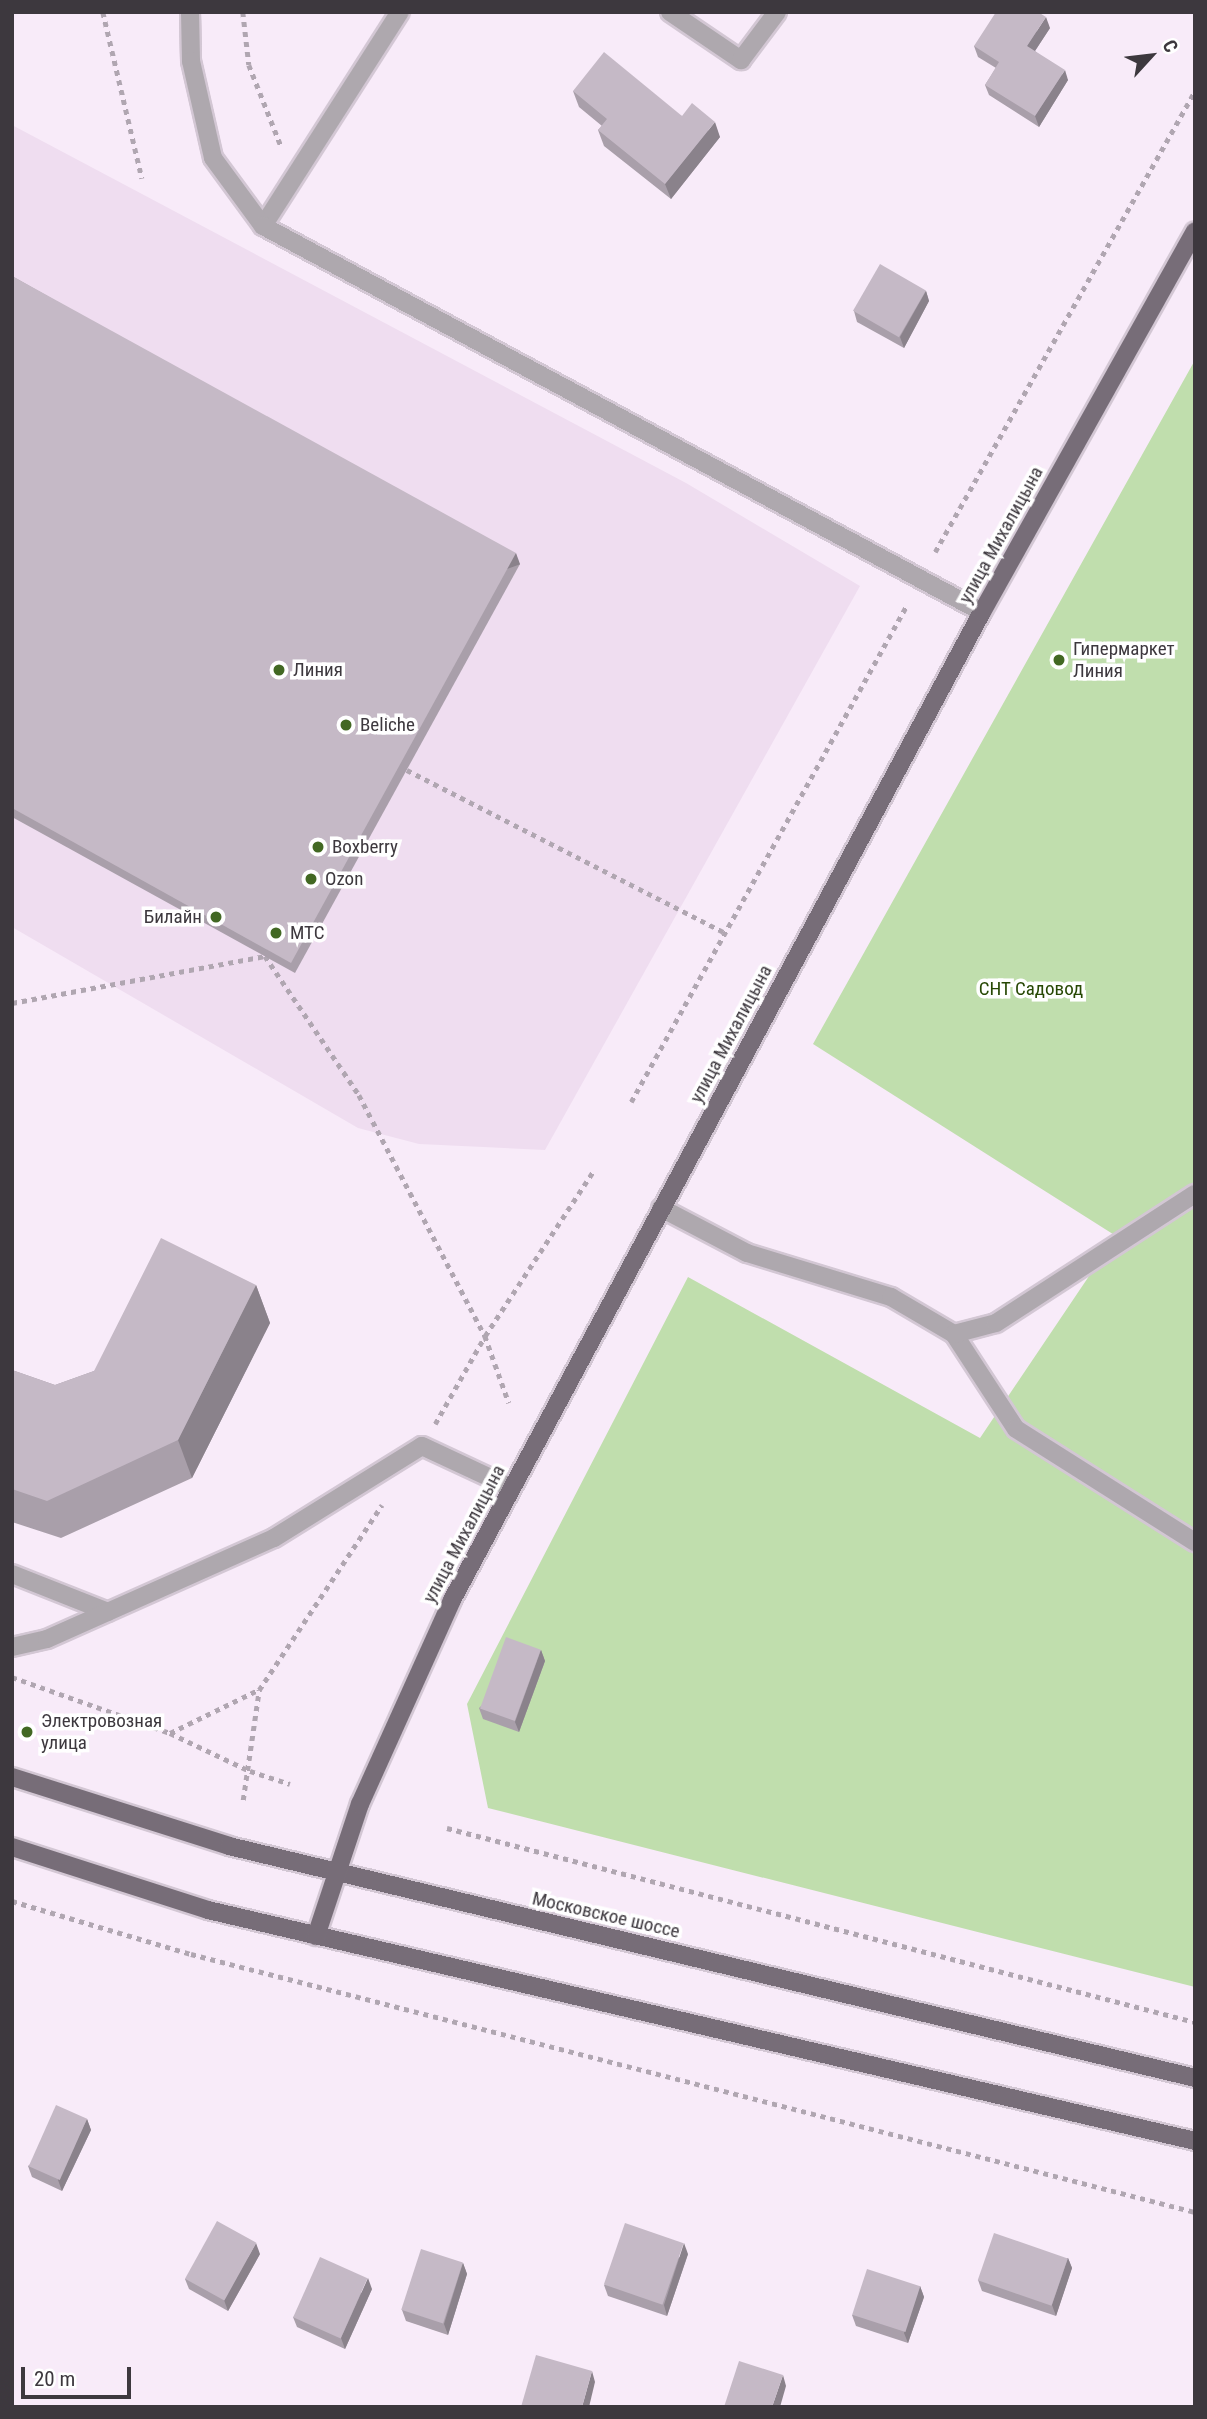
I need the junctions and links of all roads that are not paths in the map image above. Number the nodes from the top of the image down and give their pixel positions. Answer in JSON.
{"nodes":[{"id":1,"x":190,"y":12,"type":"edge"},
{"id":2,"x":400,"y":12,"type":"edge"},
{"id":3,"x":670,"y":12,"type":"edge"},
{"id":4,"x":777,"y":12,"type":"edge"},
{"id":5,"x":262,"y":226,"type":"junction"},
{"id":6,"x":1195,"y":231,"type":"edge"},
{"id":7,"x":982,"y":612,"type":"junction"},
{"id":8,"x":1195,"y":1194,"type":"edge"},
{"id":9,"x":661,"y":1208,"type":"junction"},
{"id":10,"x":954,"y":1334,"type":"junction"},
{"id":11,"x":512,"y":1488,"type":"junction"},
{"id":12,"x":1195,"y":1542,"type":"edge"},
{"id":13,"x":12,"y":1574,"type":"edge"},
{"id":14,"x":108,"y":1612,"type":"junction"},
{"id":15,"x":12,"y":1647,"type":"edge"},
{"id":16,"x":12,"y":1777,"type":"edge"},
{"id":17,"x":12,"y":1847,"type":"edge"},
{"id":18,"x":334,"y":1872,"type":"junction"},
{"id":19,"x":316,"y":1937,"type":"junction"},
{"id":20,"x":1195,"y":2078,"type":"edge"},
{"id":21,"x":1195,"y":2141,"type":"edge"}],
"edges":[{"from":1,"to":5,"type":"street"},
{"from":2,"to":5,"type":"street"},
{"from":3,"to":4,"type":"street"},
{"from":5,"to":7,"type":"street"},
{"from":6,"to":7,"type":"main road","name":"улица Михалицына"},
{"from":7,"to":9,"type":"main road","name":"улица Михалицына"},
{"from":8,"to":10,"type":"street"},
{"from":9,"to":10,"type":"street"},
{"from":9,"to":11,"type":"main road","name":"улица Михалицына"},
{"from":10,"to":12,"type":"street"},
{"from":11,"to":14,"type":"street"},
{"from":11,"to":18,"type":"main road","name":"улица Михалицына"},
{"from":13,"to":14,"type":"street"},
{"from":14,"to":15,"type":"street"},
{"from":16,"to":18,"type":"main road","name":"Московское шоссе"},
{"from":17,"to":19,"type":"main road"},
{"from":18,"to":19,"type":"main road","name":"улица Михалицына"},
{"from":18,"to":20,"type":"main road","name":"Московское шоссе"},
{"from":19,"to":21,"type":"main road"}]}
